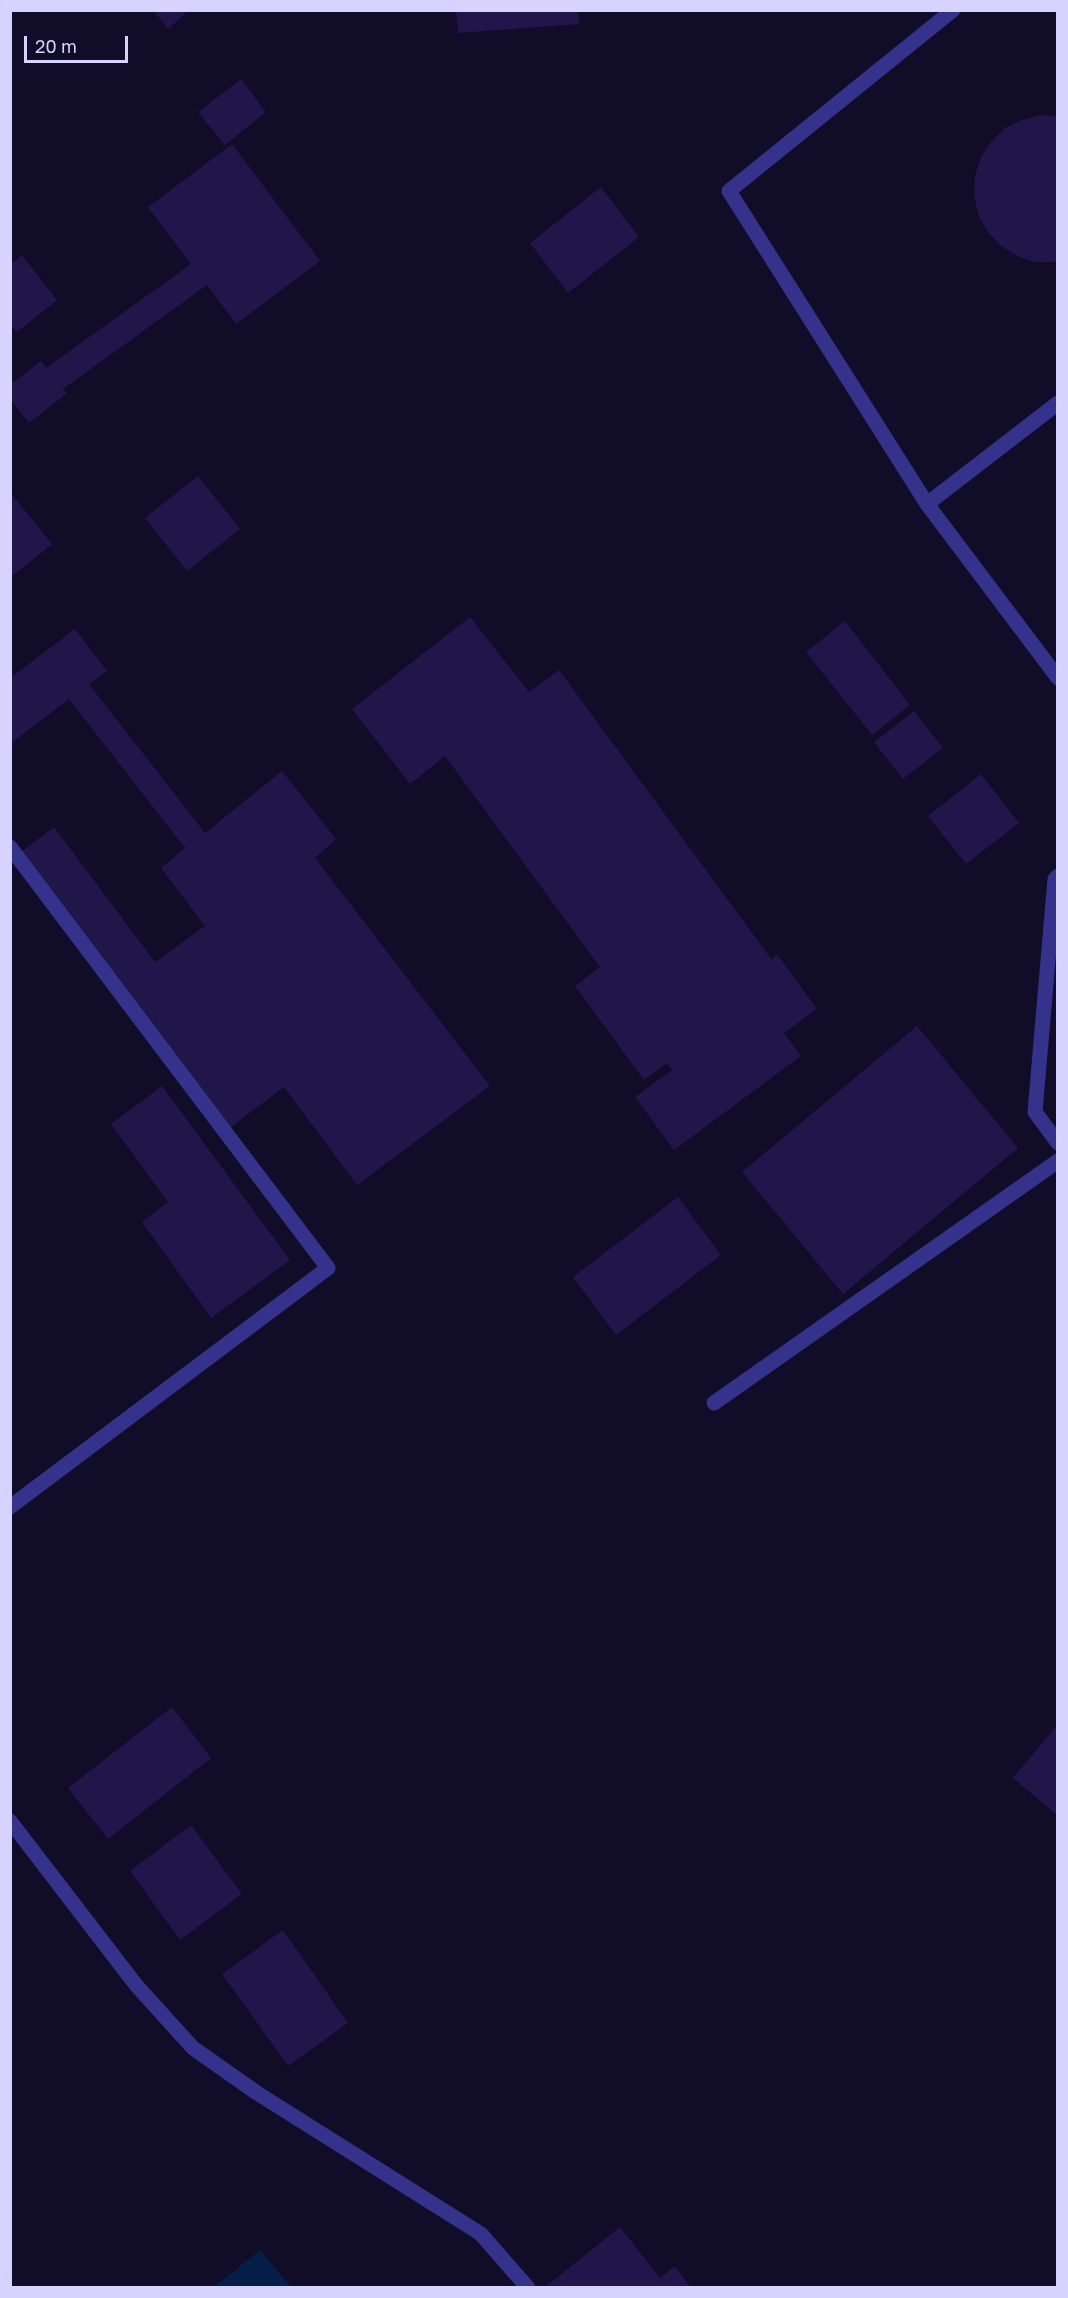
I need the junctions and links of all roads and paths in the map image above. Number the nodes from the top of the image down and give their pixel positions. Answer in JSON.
{"nodes":[{"id":1,"x":953,"y":10,"type":"edge"},
{"id":2,"x":1058,"y":403,"type":"edge"},
{"id":3,"x":927,"y":504,"type":"junction"},
{"id":4,"x":1058,"y":678,"type":"edge"},
{"id":5,"x":10,"y":847,"type":"edge"},
{"id":6,"x":1058,"y":876,"type":"edge"},
{"id":7,"x":1058,"y":1143,"type":"edge"},
{"id":8,"x":1058,"y":1161,"type":"edge"},
{"id":9,"x":714,"y":1403,"type":"dead end"},
{"id":10,"x":10,"y":1507,"type":"edge"},
{"id":11,"x":10,"y":1821,"type":"edge"},
{"id":12,"x":528,"y":2288,"type":"edge"}],
"edges":[{"from":1,"to":3,"type":"lane"},
{"from":2,"to":3,"type":"lane"},
{"from":3,"to":4,"type":"lane"},
{"from":5,"to":10,"type":"lane"},
{"from":6,"to":7,"type":"lane"},
{"from":8,"to":9,"type":"lane"},
{"from":11,"to":12,"type":"lane"}]}
